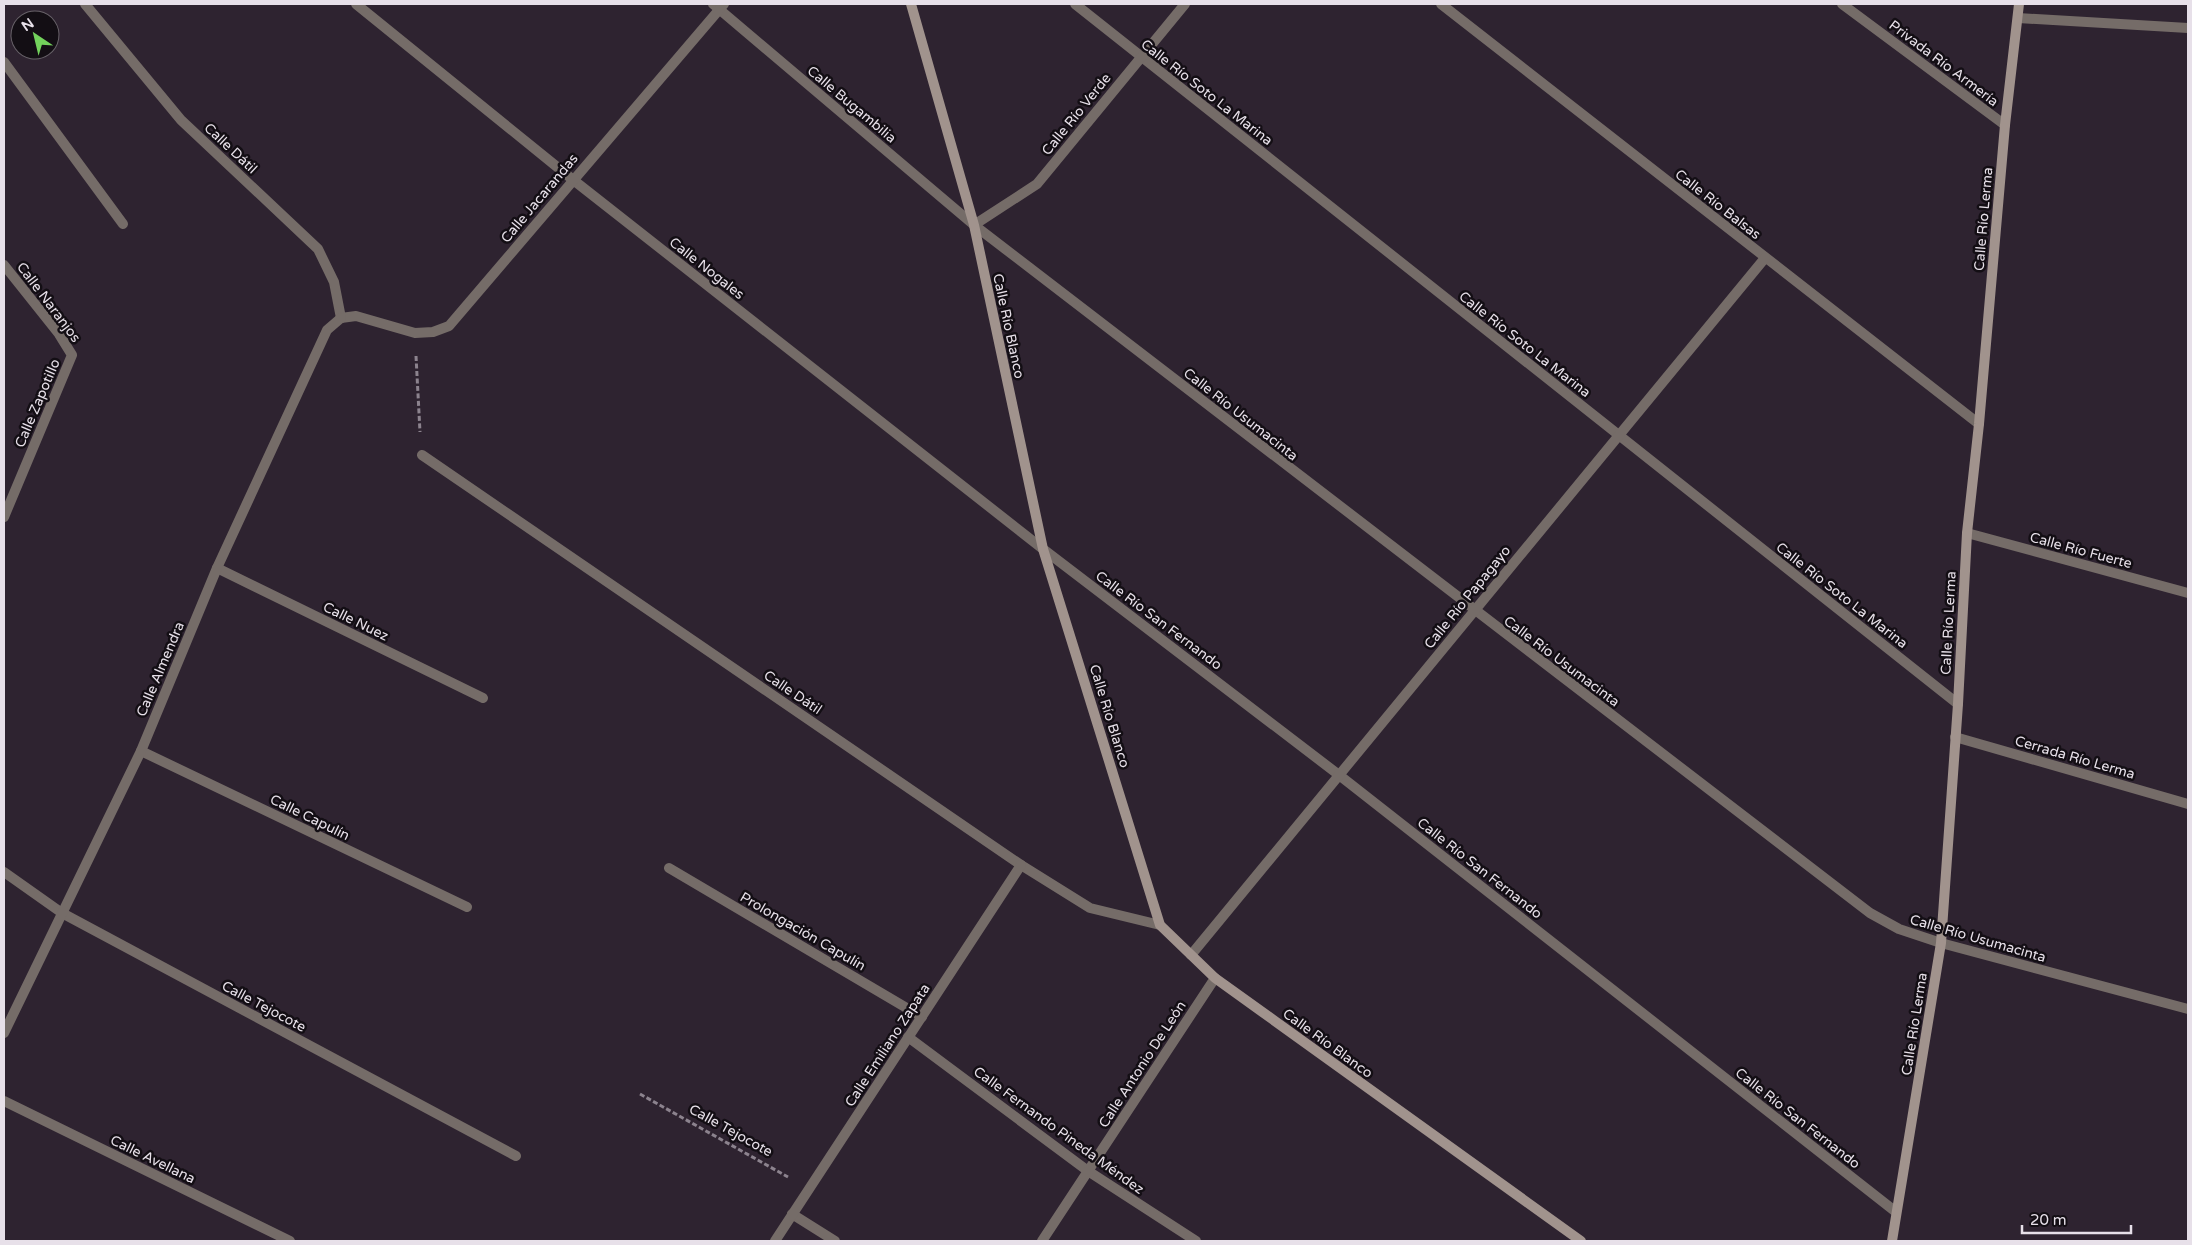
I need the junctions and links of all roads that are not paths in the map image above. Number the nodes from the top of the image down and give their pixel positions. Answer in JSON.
{"nodes":[{"id":1,"x":85,"y":4,"type":"edge"},
{"id":2,"x":356,"y":4,"type":"edge"},
{"id":3,"x":911,"y":4,"type":"edge"},
{"id":4,"x":1075,"y":4,"type":"edge"},
{"id":5,"x":1185,"y":4,"type":"edge"},
{"id":6,"x":1441,"y":4,"type":"edge"},
{"id":7,"x":1842,"y":4,"type":"edge"},
{"id":8,"x":2019,"y":4,"type":"edge"},
{"id":9,"x":719,"y":6,"type":"edge"},
{"id":10,"x":2018,"y":18,"type":"junction"},
{"id":11,"x":2188,"y":28,"type":"edge"},
{"id":12,"x":1141,"y":57,"type":"junction"},
{"id":13,"x":4,"y":62,"type":"edge"},
{"id":14,"x":2005,"y":126,"type":"junction"},
{"id":15,"x":572,"y":179,"type":"junction"},
{"id":16,"x":123,"y":224,"type":"dead end"},
{"id":17,"x":974,"y":226,"type":"junction"},
{"id":18,"x":1765,"y":258,"type":"junction"},
{"id":19,"x":4,"y":265,"type":"edge"},
{"id":20,"x":341,"y":318,"type":"junction"},
{"id":21,"x":72,"y":355,"type":"joint"},
{"id":22,"x":1979,"y":424,"type":"junction"},
{"id":23,"x":1618,"y":435,"type":"junction"},
{"id":24,"x":422,"y":455,"type":"road end"},
{"id":25,"x":4,"y":517,"type":"edge"},
{"id":26,"x":1967,"y":533,"type":"junction"},
{"id":27,"x":1043,"y":549,"type":"junction"},
{"id":28,"x":217,"y":568,"type":"junction"},
{"id":29,"x":2188,"y":593,"type":"edge"},
{"id":30,"x":1474,"y":611,"type":"junction"},
{"id":31,"x":484,"y":698,"type":"dead end"},
{"id":32,"x":1958,"y":704,"type":"junction"},
{"id":33,"x":1955,"y":737,"type":"junction"},
{"id":34,"x":141,"y":751,"type":"junction"},
{"id":35,"x":1339,"y":775,"type":"junction"},
{"id":36,"x":2188,"y":804,"type":"edge"},
{"id":37,"x":1021,"y":865,"type":"junction"},
{"id":38,"x":669,"y":868,"type":"dead end"},
{"id":39,"x":4,"y":872,"type":"edge"},
{"id":40,"x":467,"y":907,"type":"dead end"},
{"id":41,"x":62,"y":913,"type":"junction"},
{"id":42,"x":1160,"y":924,"type":"junction"},
{"id":43,"x":1941,"y":943,"type":"junction"},
{"id":44,"x":1191,"y":955,"type":"junction"},
{"id":45,"x":1215,"y":978,"type":"junction"},
{"id":46,"x":2188,"y":1009,"type":"edge"},
{"id":47,"x":922,"y":1017,"type":"junction"},
{"id":48,"x":4,"y":1033,"type":"edge"},
{"id":49,"x":908,"y":1037,"type":"junction"},
{"id":50,"x":4,"y":1101,"type":"edge"},
{"id":51,"x":516,"y":1156,"type":"dead end"},
{"id":52,"x":1088,"y":1171,"type":"junction"},
{"id":53,"x":1896,"y":1212,"type":"junction"},
{"id":54,"x":792,"y":1214,"type":"junction"},
{"id":55,"x":290,"y":1241,"type":"edge"},
{"id":56,"x":775,"y":1241,"type":"edge"},
{"id":57,"x":836,"y":1241,"type":"edge"},
{"id":58,"x":1042,"y":1241,"type":"edge"},
{"id":59,"x":1196,"y":1241,"type":"edge"},
{"id":60,"x":1581,"y":1241,"type":"edge"},
{"id":61,"x":1892,"y":1241,"type":"edge"}],
"edges":[{"from":1,"to":20,"type":"street","name":"Calle Dátil"},
{"from":2,"to":15,"type":"street","name":"Calle Nogales"},
{"from":3,"to":17,"type":"street","name":"Calle Río Blanco"},
{"from":4,"to":12,"type":"street","name":"Calle Río Soto La Marina"},
{"from":5,"to":12,"type":"street","name":"Calle Río Verde"},
{"from":6,"to":18,"type":"street","name":"Calle Río Balsas"},
{"from":7,"to":14,"type":"street","name":"Privada Río Armería"},
{"from":8,"to":10,"type":"street","name":"Calle Río Lerma"},
{"from":9,"to":15,"type":"street","name":"Calle Jacarandas"},
{"from":9,"to":17,"type":"street","name":"Calle Bugambilia"},
{"from":10,"to":11,"type":"street"},
{"from":10,"to":14,"type":"street","name":"Calle Río Lerma"},
{"from":12,"to":17,"type":"street","name":"Calle Río Verde"},
{"from":12,"to":23,"type":"street","name":"Calle Río Soto La Marina"},
{"from":13,"to":16,"type":"street"},
{"from":14,"to":22,"type":"street","name":"Calle Río Lerma"},
{"from":15,"to":20,"type":"street","name":"Calle Jacarandas"},
{"from":15,"to":27,"type":"street","name":"Calle Nogales"},
{"from":17,"to":27,"type":"street","name":"Calle Río Blanco"},
{"from":17,"to":30,"type":"street","name":"Calle Río Usumacinta"},
{"from":18,"to":22,"type":"street","name":"Calle Río Balsas"},
{"from":18,"to":23,"type":"street","name":"Calle Río Papagayo"},
{"from":19,"to":21,"type":"street","name":"Calle Naranjos"},
{"from":20,"to":28,"type":"street","name":"Calle Almendra"},
{"from":21,"to":25,"type":"street","name":"Calle Zapotillo"},
{"from":22,"to":26,"type":"street","name":"Calle Río Lerma"},
{"from":23,"to":30,"type":"street","name":"Calle Río Papagayo"},
{"from":23,"to":32,"type":"street","name":"Calle Río Soto La Marina"},
{"from":24,"to":37,"type":"street","name":"Calle Dátil"},
{"from":26,"to":29,"type":"street","name":"Calle Río Fuerte"},
{"from":26,"to":32,"type":"street","name":"Calle Río Lerma"},
{"from":27,"to":35,"type":"street","name":"Calle Río San Fernando"},
{"from":27,"to":42,"type":"street","name":"Calle Río Blanco"},
{"from":28,"to":31,"type":"street","name":"Calle Nuez"},
{"from":28,"to":34,"type":"street","name":"Calle Almendra"},
{"from":30,"to":35,"type":"street","name":"Calle Río Papagayo"},
{"from":30,"to":43,"type":"street","name":"Calle Río Usumacinta"},
{"from":32,"to":33,"type":"street","name":"Calle Río Lerma"},
{"from":33,"to":36,"type":"street","name":"Cerrada Río Lerma"},
{"from":33,"to":43,"type":"street","name":"Calle Río Lerma"},
{"from":34,"to":40,"type":"street","name":"Calle Capulín"},
{"from":34,"to":41,"type":"street","name":"Calle Almendra"},
{"from":35,"to":44,"type":"street","name":"Calle Río Papagayo"},
{"from":35,"to":53,"type":"street","name":"Calle Río San Fernando"},
{"from":37,"to":42,"type":"street","name":"Calle Dátil"},
{"from":37,"to":47,"type":"street","name":"Calle Emiliano Zapata"},
{"from":38,"to":47,"type":"street","name":"Prolongación Capulín"},
{"from":39,"to":41,"type":"street","name":"Calle Tejocote"},
{"from":41,"to":48,"type":"street","name":"Calle Almendra"},
{"from":41,"to":51,"type":"street","name":"Calle Tejocote"},
{"from":42,"to":44,"type":"street","name":"Calle Río Blanco"},
{"from":43,"to":46,"type":"street","name":"Calle Río Usumacinta"},
{"from":43,"to":53,"type":"street","name":"Calle Río Lerma"},
{"from":44,"to":45,"type":"street","name":"Calle Río Blanco"},
{"from":45,"to":52,"type":"street","name":"Calle Antonio De León"},
{"from":45,"to":60,"type":"street","name":"Calle Río Blanco"},
{"from":47,"to":49,"type":"street","name":"Calle Emiliano Zapata"},
{"from":49,"to":52,"type":"street","name":"Calle Fernando Pineda Méndez"},
{"from":49,"to":54,"type":"street","name":"Calle Emiliano Zapata"},
{"from":50,"to":55,"type":"street","name":"Calle Avellana"},
{"from":52,"to":58,"type":"street","name":"Calle Antonio De León"},
{"from":52,"to":59,"type":"street","name":"Calle Fernando Pineda Méndez"},
{"from":53,"to":61,"type":"street","name":"Calle Río Lerma"},
{"from":54,"to":56,"type":"street","name":"Calle Emiliano Zapata"},
{"from":54,"to":57,"type":"street"}]}
